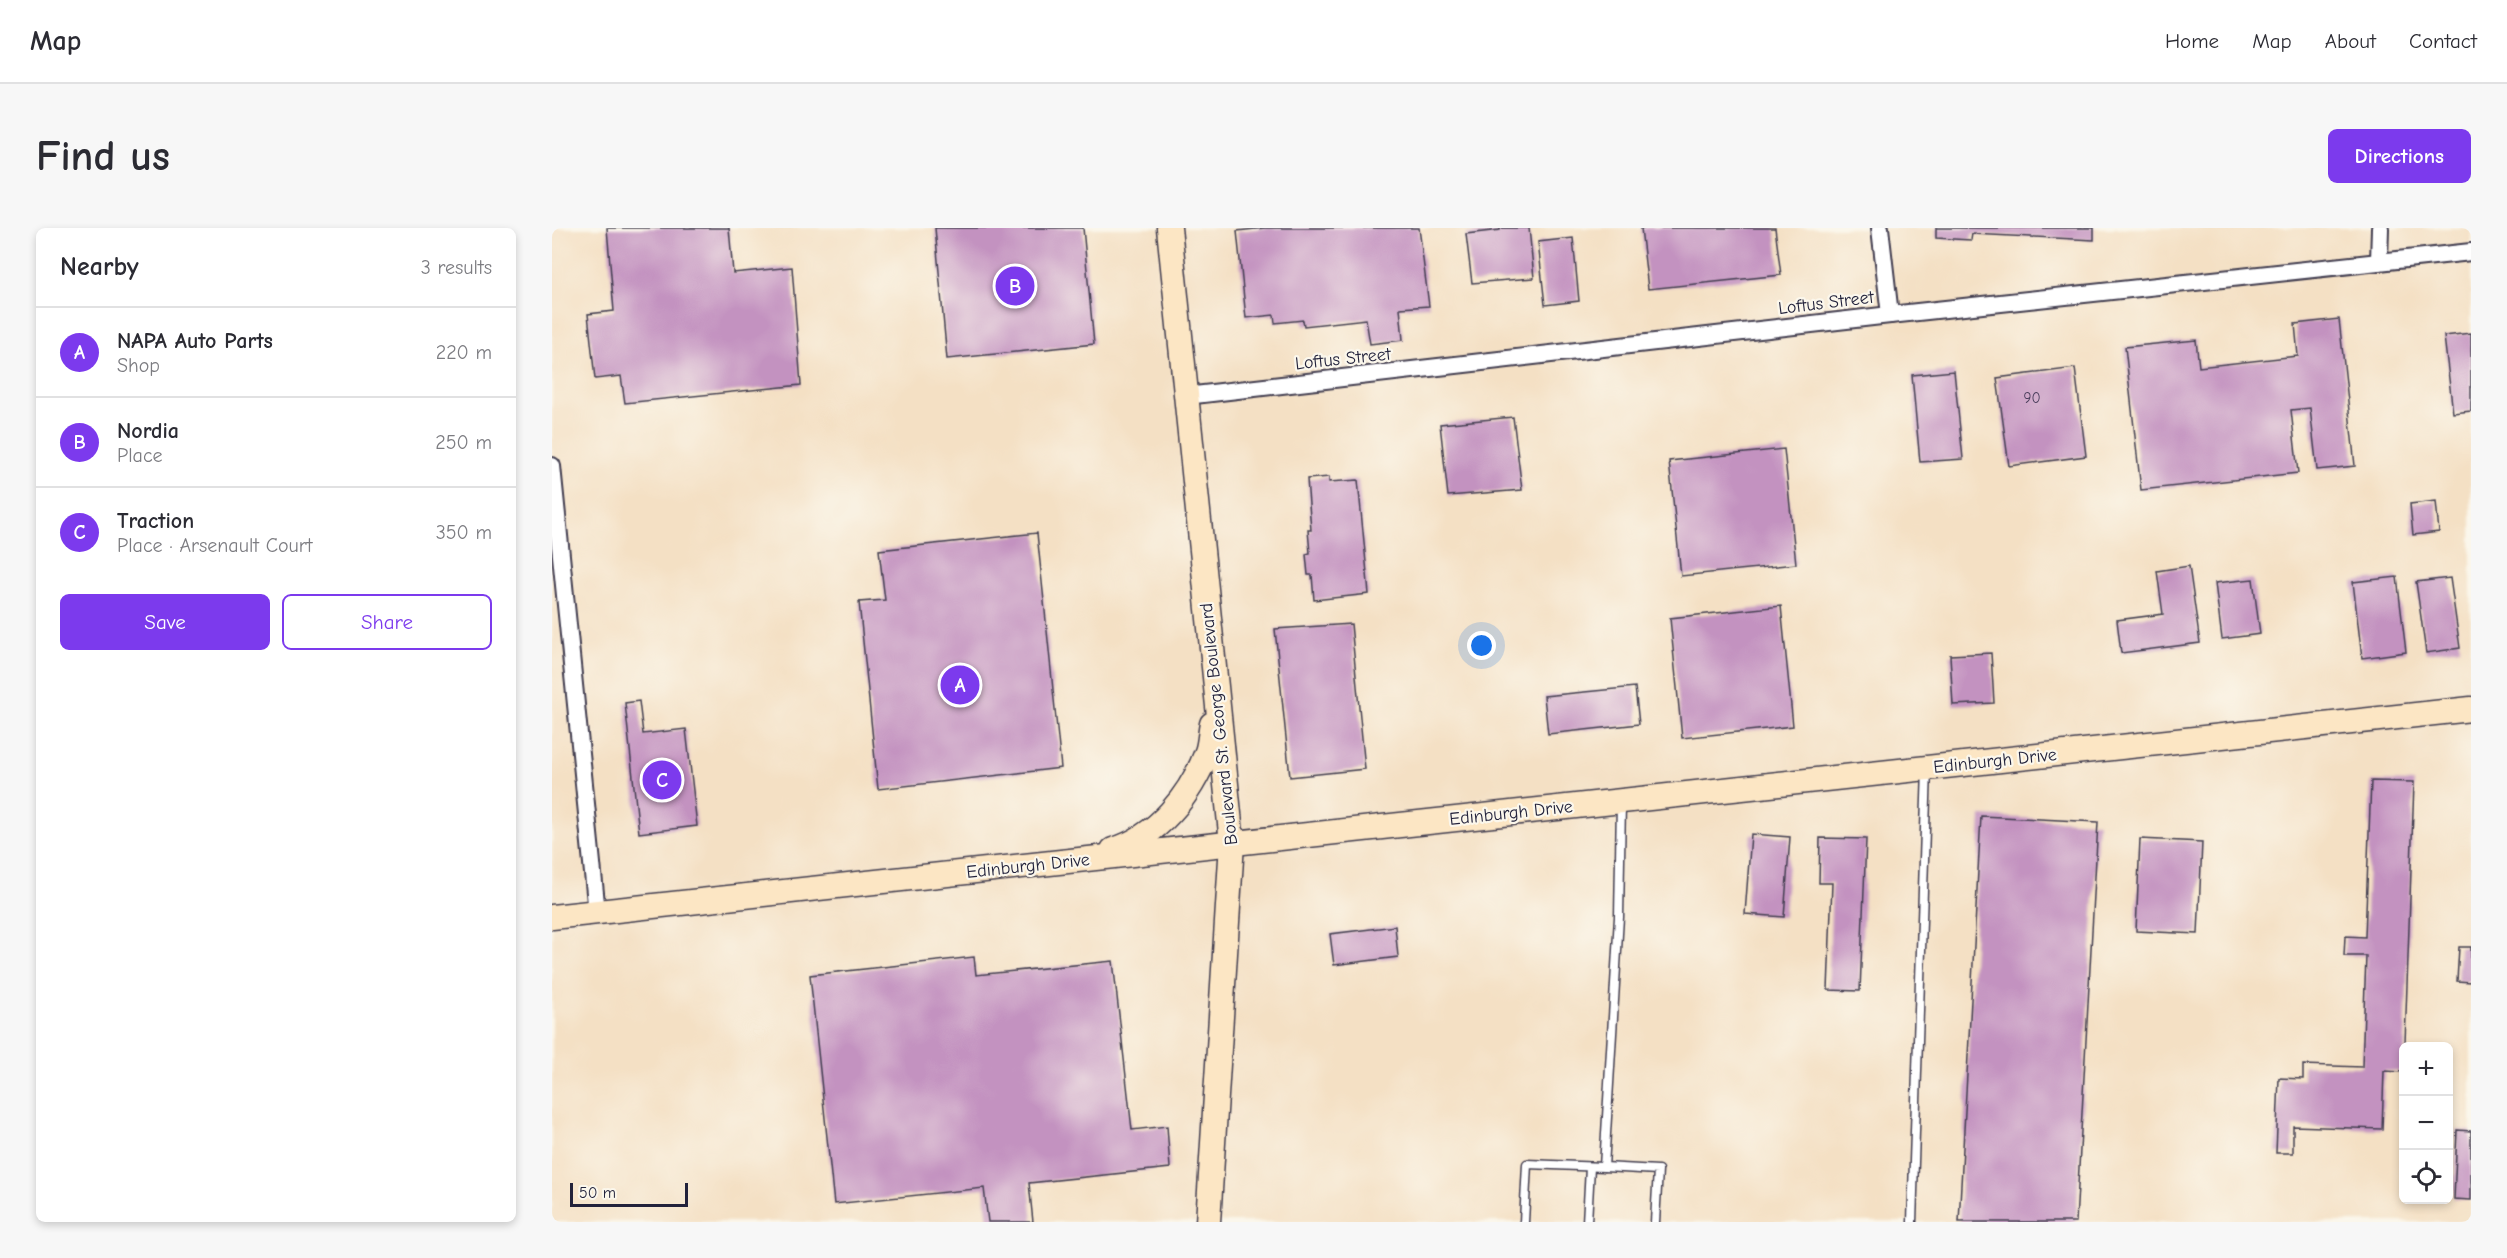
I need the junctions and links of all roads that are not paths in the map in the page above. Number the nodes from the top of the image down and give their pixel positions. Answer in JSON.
{"nodes":[{"id":1,"x":1169,"y":228,"type":"edge"},
{"id":2,"x":1880,"y":228,"type":"edge"},
{"id":3,"x":2380,"y":228,"type":"edge"},
{"id":4,"x":2471,"y":252,"type":"edge"},
{"id":5,"x":2379,"y":262,"type":"junction"},
{"id":6,"x":1890,"y":315,"type":"junction"},
{"id":7,"x":1186,"y":396,"type":"junction"},
{"id":8,"x":552,"y":466,"type":"edge"},
{"id":9,"x":1216,"y":698,"type":"junction"},
{"id":10,"x":2471,"y":709,"type":"edge"},
{"id":11,"x":1927,"y":768,"type":"junction"},
{"id":12,"x":1622,"y":801,"type":"junction"},
{"id":13,"x":1232,"y":843,"type":"junction"},
{"id":14,"x":1082,"y":860,"type":"junction"},
{"id":15,"x":597,"y":913,"type":"junction"},
{"id":16,"x":552,"y":917,"type":"edge"},
{"id":17,"x":1590,"y":1167,"type":"junction"},
{"id":18,"x":1604,"y":1167,"type":"junction"},
{"id":19,"x":1208,"y":1222,"type":"edge"},
{"id":20,"x":1524,"y":1222,"type":"edge"},
{"id":21,"x":1587,"y":1222,"type":"edge"},
{"id":22,"x":1655,"y":1222,"type":"edge"},
{"id":23,"x":1912,"y":1222,"type":"edge"}],
"edges":[{"from":1,"to":7,"type":"street","name":"Boulevard St. George Boulevard"},
{"from":2,"to":6,"type":"street"},
{"from":3,"to":5,"type":"street"},
{"from":4,"to":5,"type":"street","name":"Loftus Street"},
{"from":5,"to":6,"type":"street","name":"Loftus Street"},
{"from":6,"to":7,"type":"street","name":"Loftus Street"},
{"from":7,"to":9,"type":"street","name":"Boulevard St. George Boulevard"},
{"from":8,"to":15,"type":"street"},
{"from":9,"to":13,"type":"street","name":"Boulevard St. George Boulevard"},
{"from":9,"to":14,"type":"street"},
{"from":10,"to":11,"type":"street","name":"Edinburgh Drive"},
{"from":11,"to":12,"type":"street","name":"Edinburgh Drive"},
{"from":11,"to":23,"type":"lane"},
{"from":12,"to":13,"type":"street","name":"Edinburgh Drive"},
{"from":12,"to":18,"type":"lane"},
{"from":13,"to":14,"type":"street","name":"Edinburgh Drive"},
{"from":13,"to":19,"type":"street","name":"Boulevard St. George Boulevard"},
{"from":14,"to":15,"type":"street","name":"Edinburgh Drive"},
{"from":15,"to":16,"type":"street","name":"Edinburgh Drive"},
{"from":17,"to":18,"type":"lane"},
{"from":17,"to":20,"type":"lane"},
{"from":17,"to":21,"type":"lane"},
{"from":18,"to":22,"type":"lane"}]}
